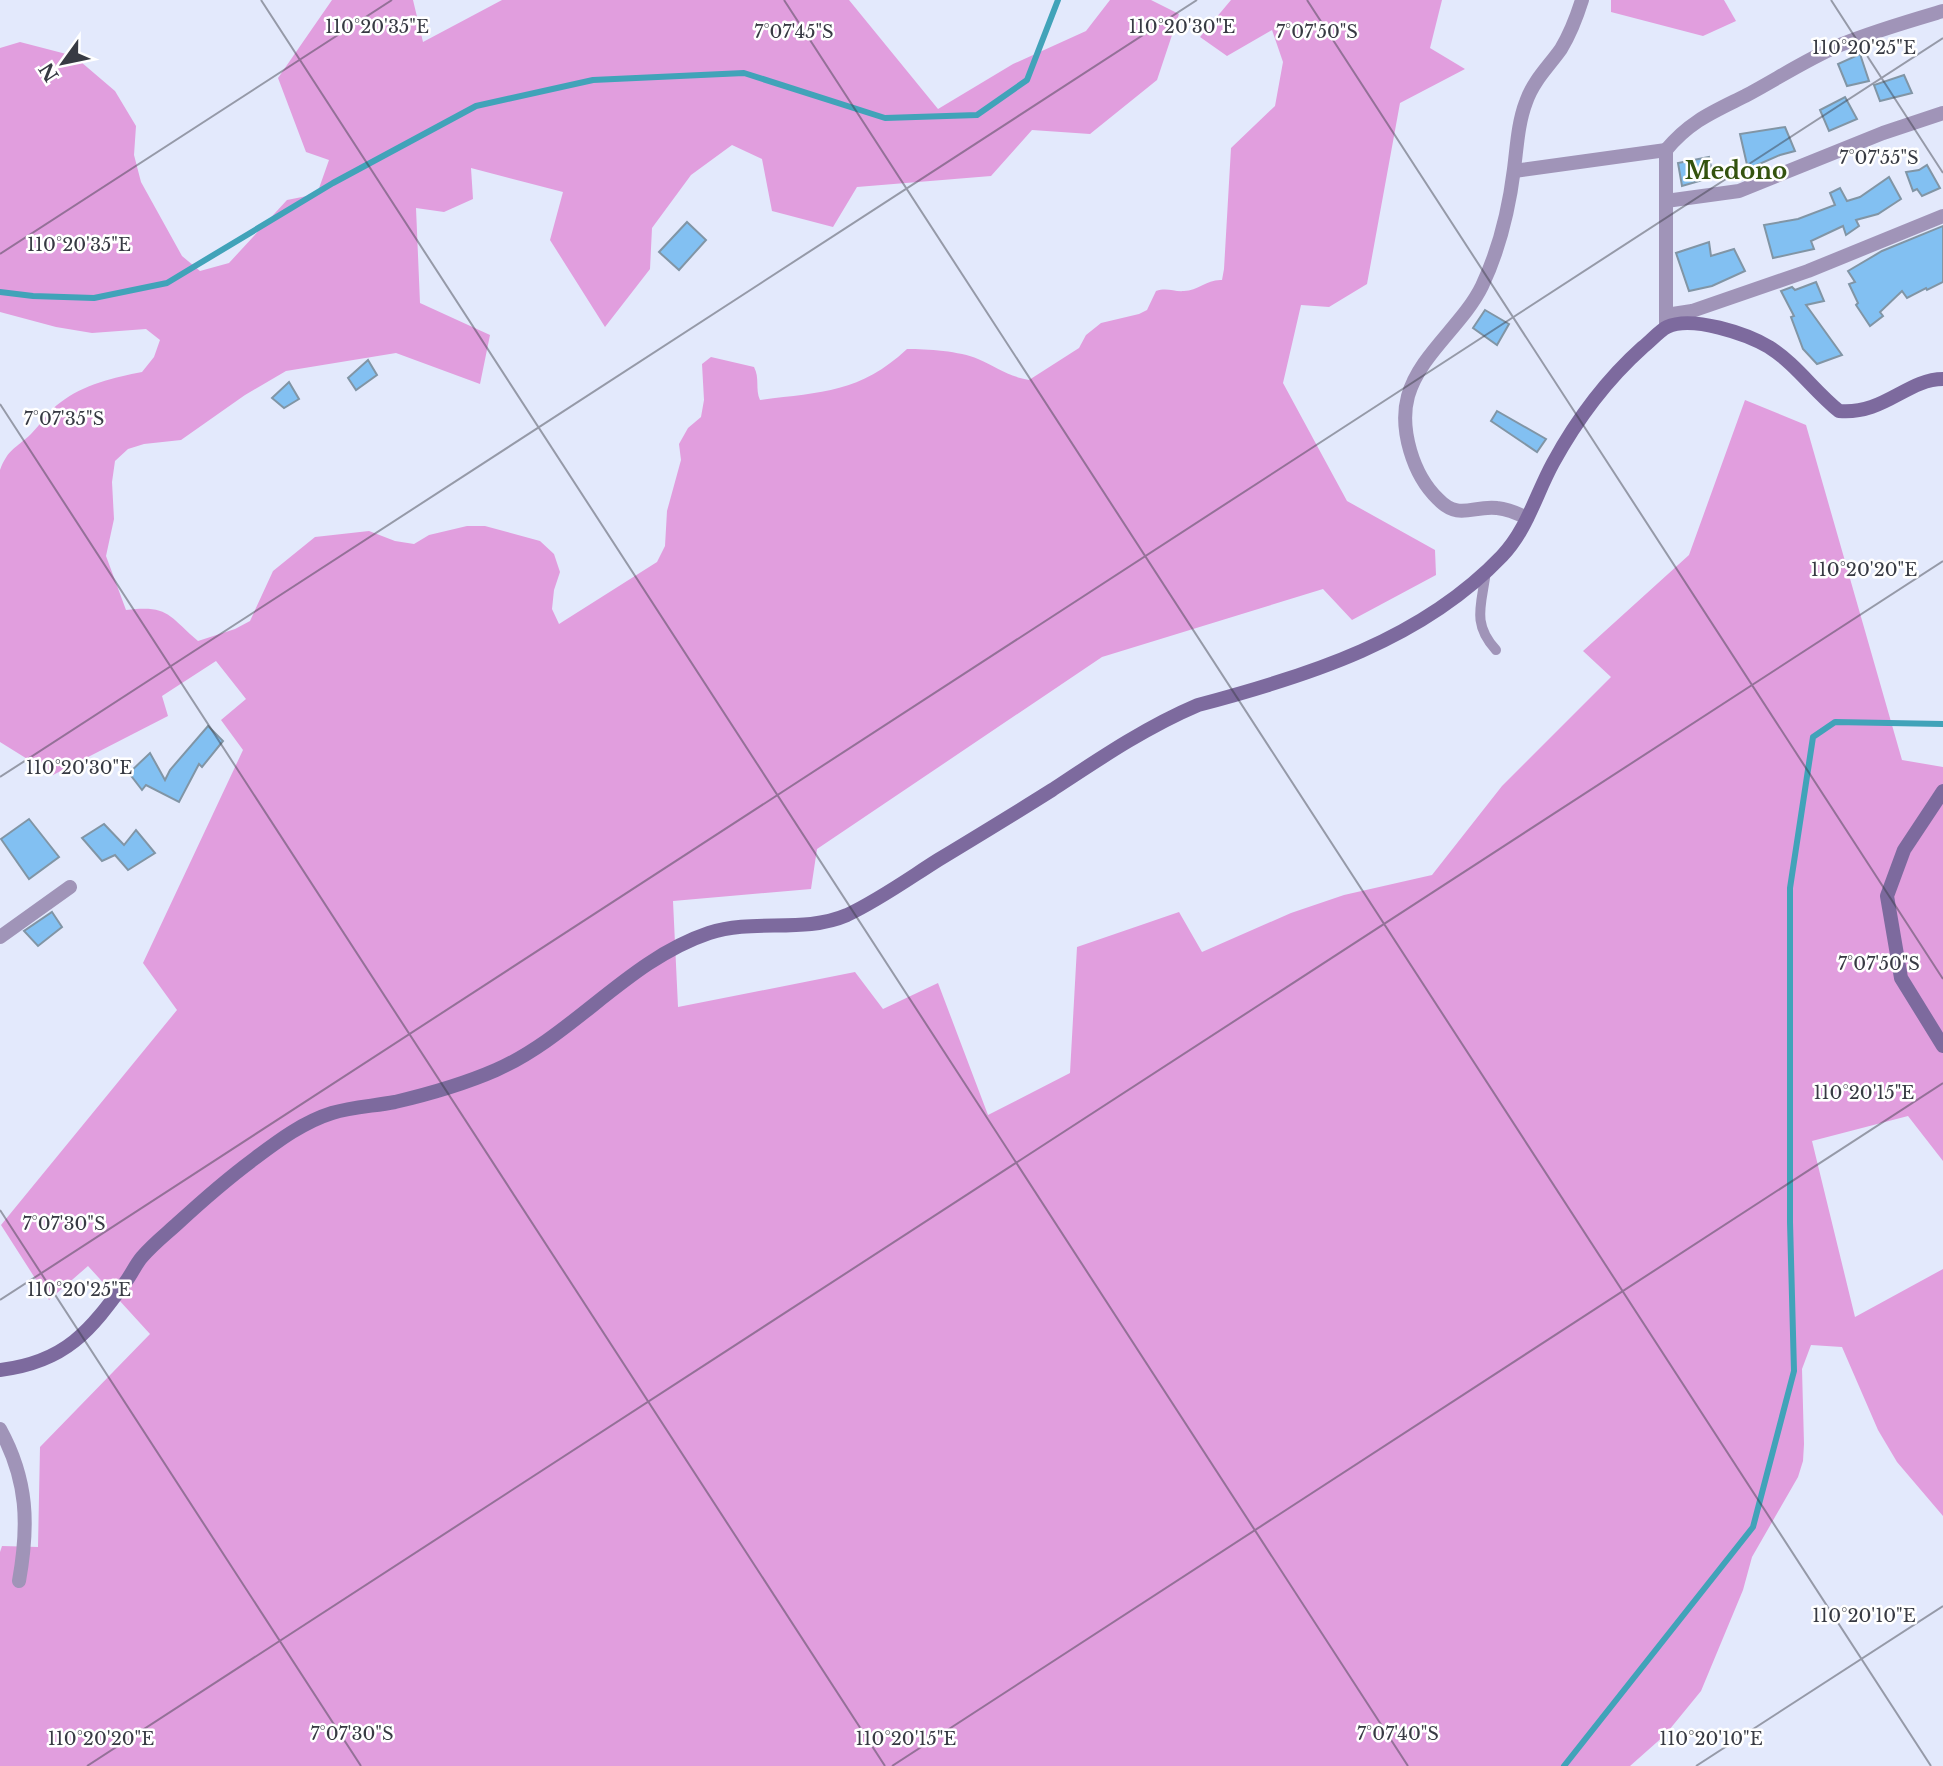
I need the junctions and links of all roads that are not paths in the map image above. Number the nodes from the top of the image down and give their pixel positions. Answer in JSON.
{"nodes":[{"id":1,"x":1582,"y":0,"type":"edge"},
{"id":2,"x":1943,"y":11,"type":"edge"},
{"id":3,"x":1943,"y":113,"type":"edge"},
{"id":4,"x":1667,"y":150,"type":"junction"},
{"id":5,"x":1514,"y":171,"type":"junction"},
{"id":6,"x":1666,"y":201,"type":"junction"},
{"id":7,"x":1943,"y":216,"type":"edge"},
{"id":8,"x":1666,"y":321,"type":"junction"},
{"id":9,"x":1943,"y":379,"type":"edge"},
{"id":10,"x":1527,"y":518,"type":"junction"},
{"id":11,"x":1486,"y":571,"type":"junction"},
{"id":12,"x":1496,"y":650,"type":"dead end"},
{"id":13,"x":1943,"y":791,"type":"edge"},
{"id":14,"x":71,"y":887,"type":"dead end"},
{"id":15,"x":0,"y":937,"type":"edge"},
{"id":16,"x":1943,"y":1046,"type":"edge"},
{"id":17,"x":0,"y":1370,"type":"edge"},
{"id":18,"x":0,"y":1429,"type":"edge"},
{"id":19,"x":19,"y":1581,"type":"dead end"}],
"edges":[{"from":1,"to":5,"type":"street"},
{"from":2,"to":4,"type":"street"},
{"from":3,"to":6,"type":"street"},
{"from":4,"to":5,"type":"street"},
{"from":4,"to":6,"type":"street"},
{"from":5,"to":10,"type":"street"},
{"from":6,"to":8,"type":"street"},
{"from":7,"to":8,"type":"street"},
{"from":8,"to":9,"type":"street"},
{"from":8,"to":10,"type":"street"},
{"from":10,"to":11,"type":"street"},
{"from":11,"to":12,"type":"lane"},
{"from":11,"to":17,"type":"street"},
{"from":13,"to":16,"type":"street"},
{"from":14,"to":15,"type":"street"},
{"from":18,"to":19,"type":"street"}]}
